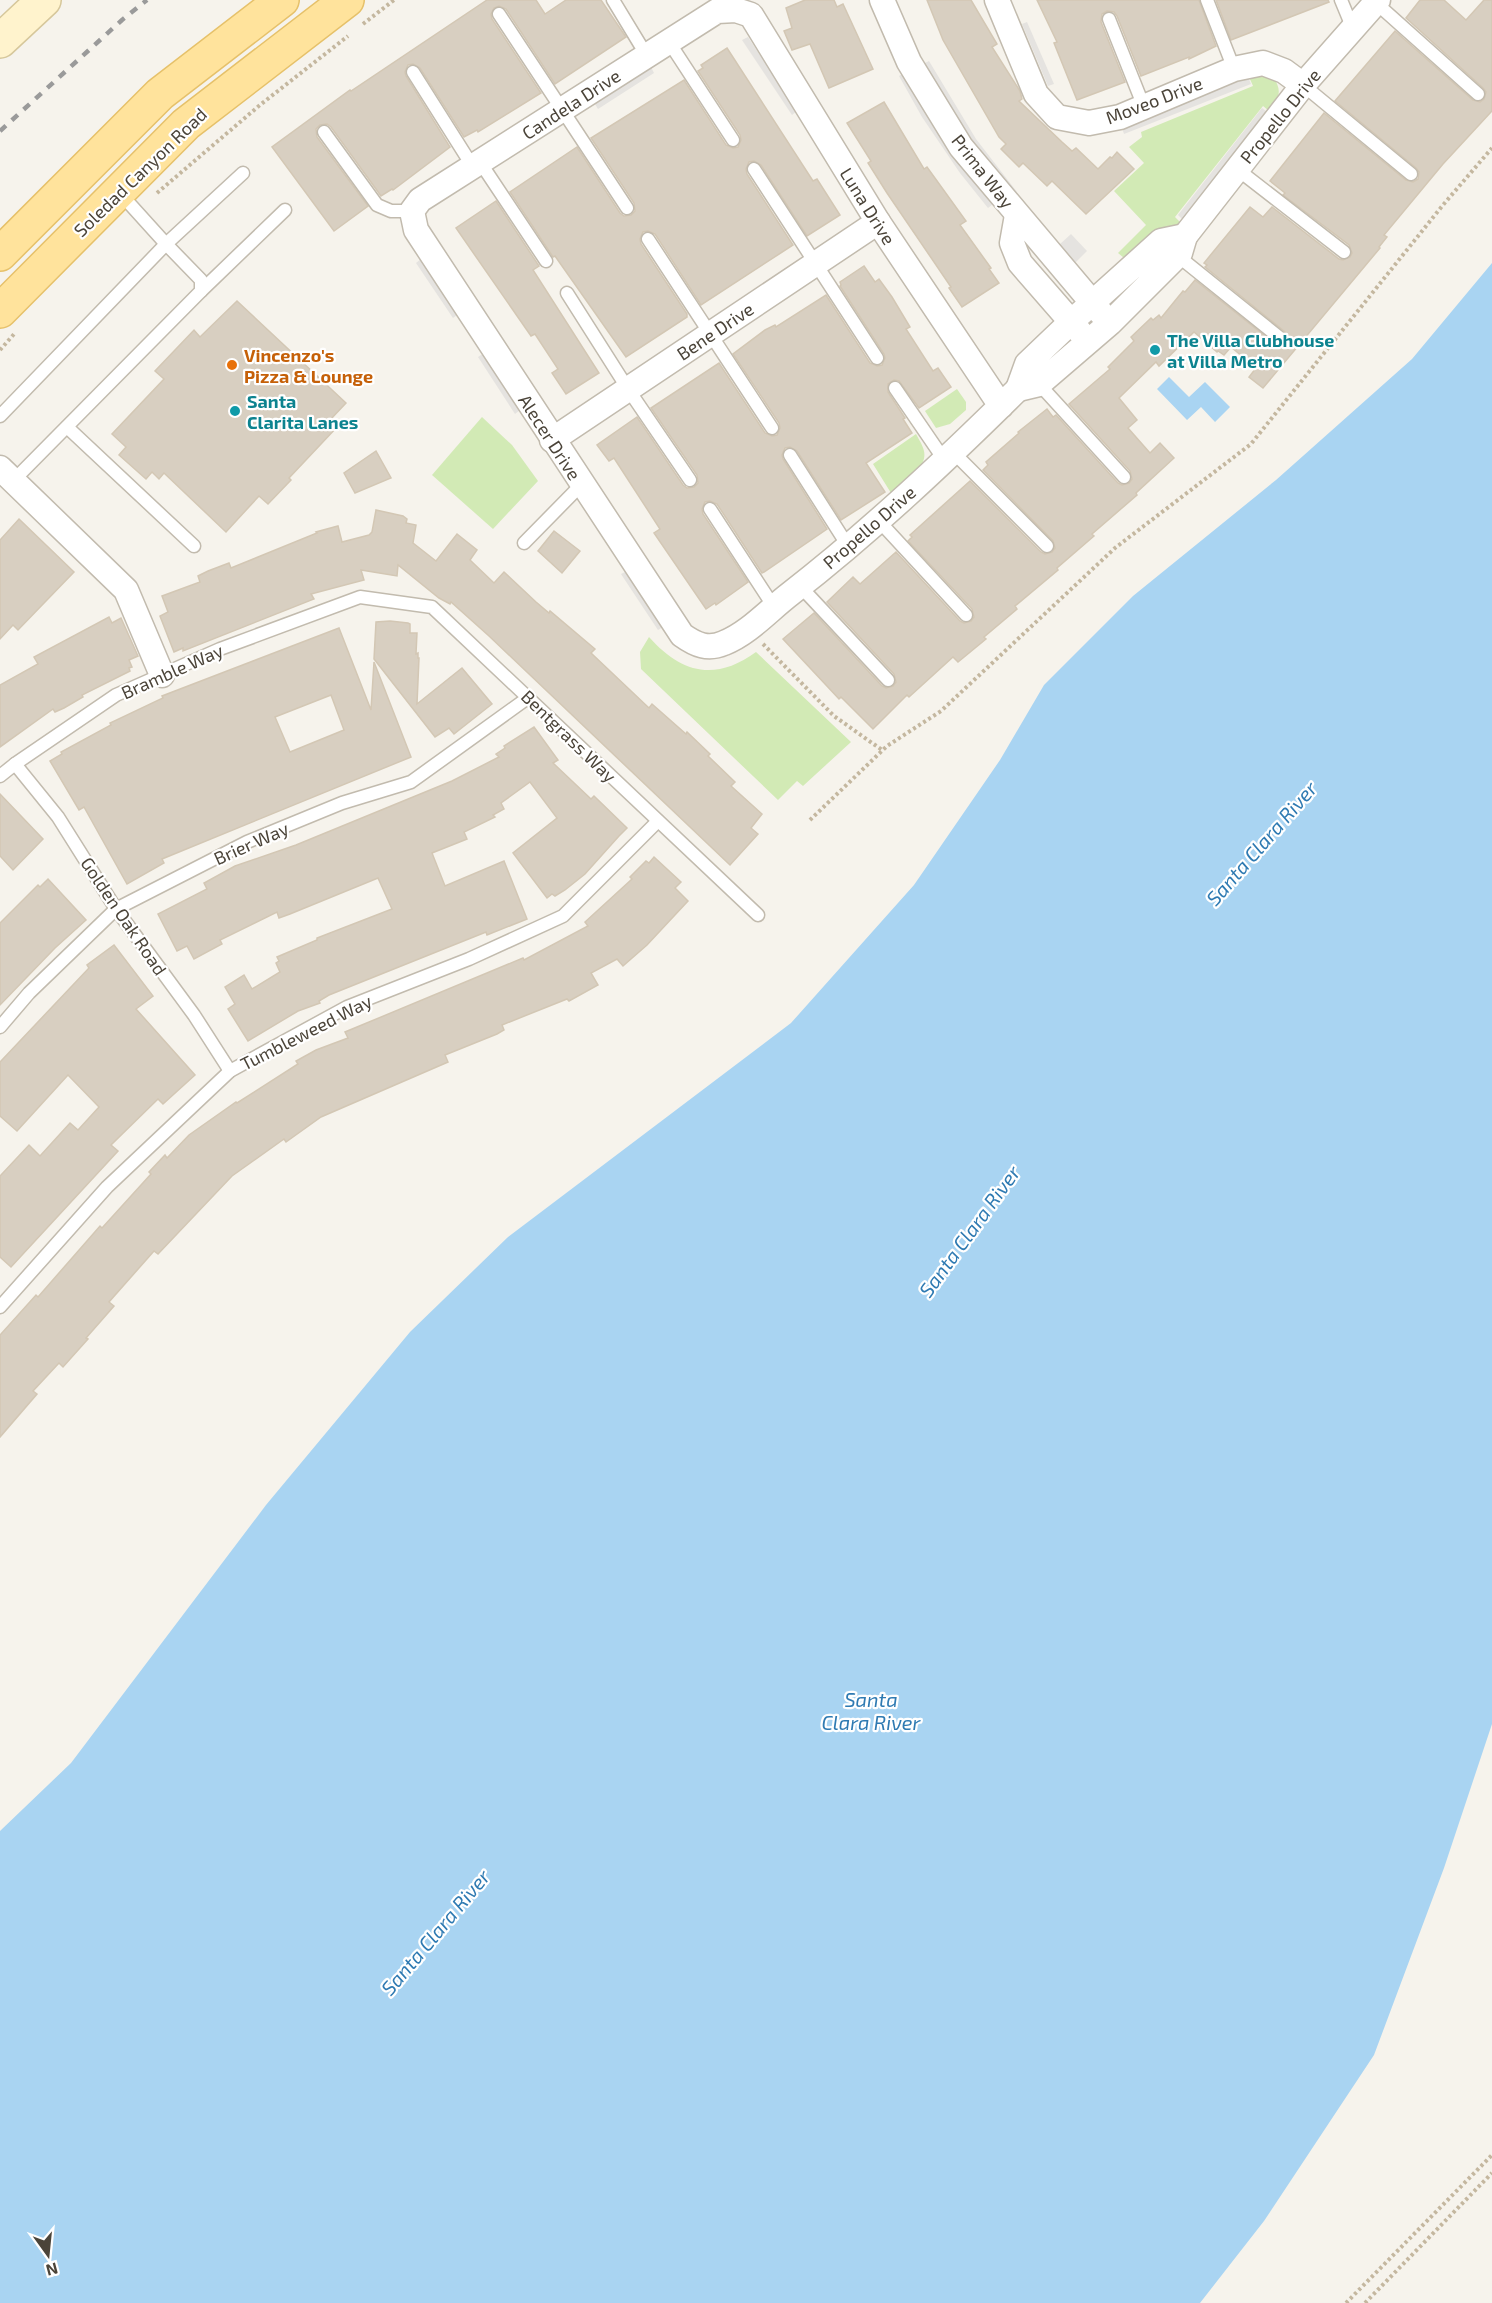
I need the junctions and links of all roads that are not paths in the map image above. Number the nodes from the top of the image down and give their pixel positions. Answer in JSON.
{"nodes":[{"id":1,"x":44,"y":0,"type":"edge"},
{"id":2,"x":282,"y":0,"type":"edge"},
{"id":3,"x":613,"y":0,"type":"edge"},
{"id":4,"x":882,"y":0,"type":"edge"},
{"id":5,"x":998,"y":0,"type":"edge"},
{"id":6,"x":1207,"y":0,"type":"edge"},
{"id":7,"x":1341,"y":0,"type":"edge"},
{"id":8,"x":1377,"y":2,"type":"edge"},
{"id":9,"x":736,"y":10,"type":"joint"},
{"id":10,"x":352,"y":14,"type":"edge"},
{"id":11,"x":499,"y":14,"type":"dead end"},
{"id":12,"x":1108,"y":19,"type":"dead end"},
{"id":13,"x":1353,"y":29,"type":"junction"},
{"id":14,"x":3,"y":34,"type":"edge"},
{"id":15,"x":669,"y":42,"type":"junction"},
{"id":16,"x":647,"y":56,"type":"junction"},
{"id":17,"x":1234,"y":69,"type":"junction"},
{"id":18,"x":413,"y":72,"type":"dead end"},
{"id":19,"x":1303,"y":85,"type":"junction"},
{"id":20,"x":1478,"y":94,"type":"dead end"},
{"id":21,"x":1144,"y":107,"type":"junction"},
{"id":22,"x":563,"y":110,"type":"junction"},
{"id":23,"x":324,"y":132,"type":"dead end"},
{"id":24,"x":733,"y":140,"type":"dead end"},
{"id":25,"x":477,"y":164,"type":"junction"},
{"id":26,"x":754,"y":169,"type":"dead end"},
{"id":27,"x":1237,"y":169,"type":"junction"},
{"id":28,"x":243,"y":173,"type":"dead end"},
{"id":29,"x":1411,"y":174,"type":"dead end"},
{"id":30,"x":127,"y":202,"type":"junction"},
{"id":31,"x":627,"y":208,"type":"dead end"},
{"id":32,"x":285,"y":210,"type":"dead end"},
{"id":33,"x":412,"y":211,"type":"junction"},
{"id":34,"x":1017,"y":215,"type":"junction"},
{"id":35,"x":878,"y":222,"type":"junction"},
{"id":36,"x":648,"y":239,"type":"dead end"},
{"id":37,"x":166,"y":244,"type":"junction"},
{"id":38,"x":1182,"y":246,"type":"junction"},
{"id":39,"x":1344,"y":252,"type":"dead end"},
{"id":40,"x":0,"y":254,"type":"edge"},
{"id":41,"x":546,"y":261,"type":"dead end"},
{"id":42,"x":816,"y":264,"type":"junction"},
{"id":43,"x":201,"y":291,"type":"junction"},
{"id":44,"x":567,"y":293,"type":"dead end"},
{"id":45,"x":1091,"y":303,"type":"junction"},
{"id":46,"x":8,"y":322,"type":"edge"},
{"id":47,"x":1071,"y":322,"type":"junction"},
{"id":48,"x":1110,"y":323,"type":"junction"},
{"id":49,"x":710,"y":334,"type":"junction"},
{"id":50,"x":1280,"y":338,"type":"dead end"},
{"id":51,"x":1089,"y":342,"type":"junction"},
{"id":52,"x":877,"y":358,"type":"dead end"},
{"id":53,"x":895,"y":388,"type":"dead end"},
{"id":54,"x":628,"y":389,"type":"junction"},
{"id":55,"x":1019,"y":393,"type":"junction"},
{"id":56,"x":0,"y":416,"type":"edge"},
{"id":57,"x":67,"y":427,"type":"junction"},
{"id":58,"x":772,"y":428,"type":"dead end"},
{"id":59,"x":552,"y":440,"type":"junction"},
{"id":60,"x":790,"y":455,"type":"dead end"},
{"id":61,"x":949,"y":457,"type":"junction"},
{"id":62,"x":7,"y":474,"type":"edge"},
{"id":63,"x":1124,"y":477,"type":"dead end"},
{"id":64,"x":690,"y":480,"type":"dead end"},
{"id":65,"x":581,"y":485,"type":"junction"},
{"id":66,"x":710,"y":509,"type":"dead end"},
{"id":67,"x":879,"y":521,"type":"junction"},
{"id":68,"x":524,"y":543,"type":"dead end"},
{"id":69,"x":194,"y":546,"type":"dead end"},
{"id":70,"x":848,"y":546,"type":"junction"},
{"id":71,"x":1047,"y":546,"type":"dead end"},
{"id":72,"x":800,"y":586,"type":"junction"},
{"id":73,"x":360,"y":597,"type":"joint"},
{"id":74,"x":774,"y":607,"type":"junction"},
{"id":75,"x":966,"y":615,"type":"dead end"},
{"id":76,"x":707,"y":647,"type":"joint"},
{"id":77,"x":162,"y":675,"type":"junction"},
{"id":78,"x":888,"y":680,"type":"dead end"},
{"id":79,"x":529,"y":697,"type":"junction"},
{"id":80,"x":15,"y":764,"type":"junction"},
{"id":81,"x":0,"y":776,"type":"edge"},
{"id":82,"x":658,"y":821,"type":"junction"},
{"id":83,"x":116,"y":909,"type":"junction"},
{"id":84,"x":758,"y":915,"type":"dead end"},
{"id":85,"x":0,"y":1027,"type":"edge"},
{"id":86,"x":230,"y":1071,"type":"junction"},
{"id":87,"x":0,"y":1307,"type":"edge"}],
"edges":[{"from":1,"to":14,"type":"street"},
{"from":2,"to":40,"type":"main road"},
{"from":3,"to":16,"type":"lane"},
{"from":4,"to":34,"type":"street","name":"Prima Way"},
{"from":5,"to":21,"type":"street","name":"Moveo Drive"},
{"from":6,"to":17,"type":"lane"},
{"from":7,"to":13,"type":"lane"},
{"from":8,"to":13,"type":"street","name":"Propello Drive"},
{"from":8,"to":20,"type":"lane"},
{"from":9,"to":15,"type":"street","name":"Candela Drive"},
{"from":9,"to":35,"type":"street","name":"Luna Drive"},
{"from":10,"to":30,"type":"main road","name":"Soledad Canyon Road"},
{"from":11,"to":22,"type":"lane"},
{"from":12,"to":21,"type":"lane"},
{"from":13,"to":19,"type":"street","name":"Propello Drive"},
{"from":15,"to":16,"type":"street","name":"Candela Drive"},
{"from":15,"to":24,"type":"lane"},
{"from":16,"to":22,"type":"street","name":"Candela Drive"},
{"from":17,"to":19,"type":"street","name":"Moveo Drive"},
{"from":17,"to":21,"type":"street","name":"Moveo Drive"},
{"from":18,"to":25,"type":"lane"},
{"from":19,"to":27,"type":"street","name":"Propello Drive"},
{"from":19,"to":29,"type":"lane"},
{"from":22,"to":25,"type":"street","name":"Candela Drive"},
{"from":22,"to":31,"type":"lane"},
{"from":23,"to":33,"type":"lane"},
{"from":25,"to":33,"type":"street","name":"Candela Drive"},
{"from":25,"to":41,"type":"lane"},
{"from":26,"to":42,"type":"lane"},
{"from":27,"to":38,"type":"street","name":"Propello Drive"},
{"from":27,"to":39,"type":"lane"},
{"from":28,"to":37,"type":"lane"},
{"from":30,"to":37,"type":"lane"},
{"from":30,"to":46,"type":"main road","name":"Soledad Canyon Road"},
{"from":32,"to":43,"type":"lane"},
{"from":33,"to":59,"type":"street","name":"Alecer Drive"},
{"from":34,"to":45,"type":"street","name":"Prima Way"},
{"from":34,"to":47,"type":"street"},
{"from":35,"to":42,"type":"street","name":"Bene Drive"},
{"from":35,"to":55,"type":"street","name":"Luna Drive"},
{"from":36,"to":49,"type":"lane"},
{"from":37,"to":43,"type":"lane"},
{"from":37,"to":56,"type":"lane"},
{"from":38,"to":45,"type":"street","name":"Propello Drive"},
{"from":38,"to":48,"type":"street","name":"Propello Drive"},
{"from":38,"to":50,"type":"lane"},
{"from":42,"to":49,"type":"street","name":"Bene Drive"},
{"from":42,"to":52,"type":"lane"},
{"from":43,"to":57,"type":"lane"},
{"from":44,"to":54,"type":"lane"},
{"from":45,"to":47,"type":"street","name":"Propello Drive"},
{"from":45,"to":48,"type":"street","name":"Prima Way"},
{"from":47,"to":51,"type":"street"},
{"from":47,"to":55,"type":"street","name":"Propello Drive"},
{"from":48,"to":51,"type":"street","name":"Propello Drive"},
{"from":49,"to":54,"type":"street","name":"Bene Drive"},
{"from":49,"to":58,"type":"lane"},
{"from":51,"to":55,"type":"street","name":"Propello Drive"},
{"from":53,"to":61,"type":"lane"},
{"from":54,"to":59,"type":"street","name":"Bene Drive"},
{"from":54,"to":64,"type":"lane"},
{"from":55,"to":61,"type":"street","name":"Propello Drive"},
{"from":55,"to":63,"type":"lane"},
{"from":57,"to":62,"type":"lane"},
{"from":57,"to":69,"type":"lane"},
{"from":59,"to":65,"type":"street","name":"Alecer Drive"},
{"from":60,"to":70,"type":"lane"},
{"from":61,"to":67,"type":"street","name":"Propello Drive"},
{"from":61,"to":71,"type":"lane"},
{"from":62,"to":77,"type":"street"},
{"from":65,"to":68,"type":"lane"},
{"from":65,"to":76,"type":"street","name":"Alecer Drive"},
{"from":66,"to":74,"type":"lane"},
{"from":67,"to":70,"type":"street","name":"Propello Drive"},
{"from":67,"to":75,"type":"lane"},
{"from":70,"to":72,"type":"street","name":"Propello Drive"},
{"from":72,"to":74,"type":"street","name":"Propello Drive"},
{"from":72,"to":78,"type":"lane"},
{"from":73,"to":77,"type":"lane","name":"Bramble Way"},
{"from":73,"to":79,"type":"lane","name":"Bentgrass Way"},
{"from":74,"to":76,"type":"street","name":"Propello Drive"},
{"from":77,"to":80,"type":"lane","name":"Bramble Way"},
{"from":79,"to":82,"type":"lane","name":"Bentgrass Way"},
{"from":79,"to":83,"type":"lane","name":"Brier Way"},
{"from":80,"to":81,"type":"lane","name":"Bramble Way"},
{"from":80,"to":83,"type":"lane","name":"Golden Oak Road"},
{"from":82,"to":84,"type":"lane","name":"Bentgrass Way"},
{"from":82,"to":86,"type":"lane","name":"Tumbleweed Way"},
{"from":83,"to":85,"type":"lane","name":"Brier Way"},
{"from":83,"to":86,"type":"lane","name":"Golden Oak Road"},
{"from":86,"to":87,"type":"lane","name":"Tumbleweed Way"}]}
